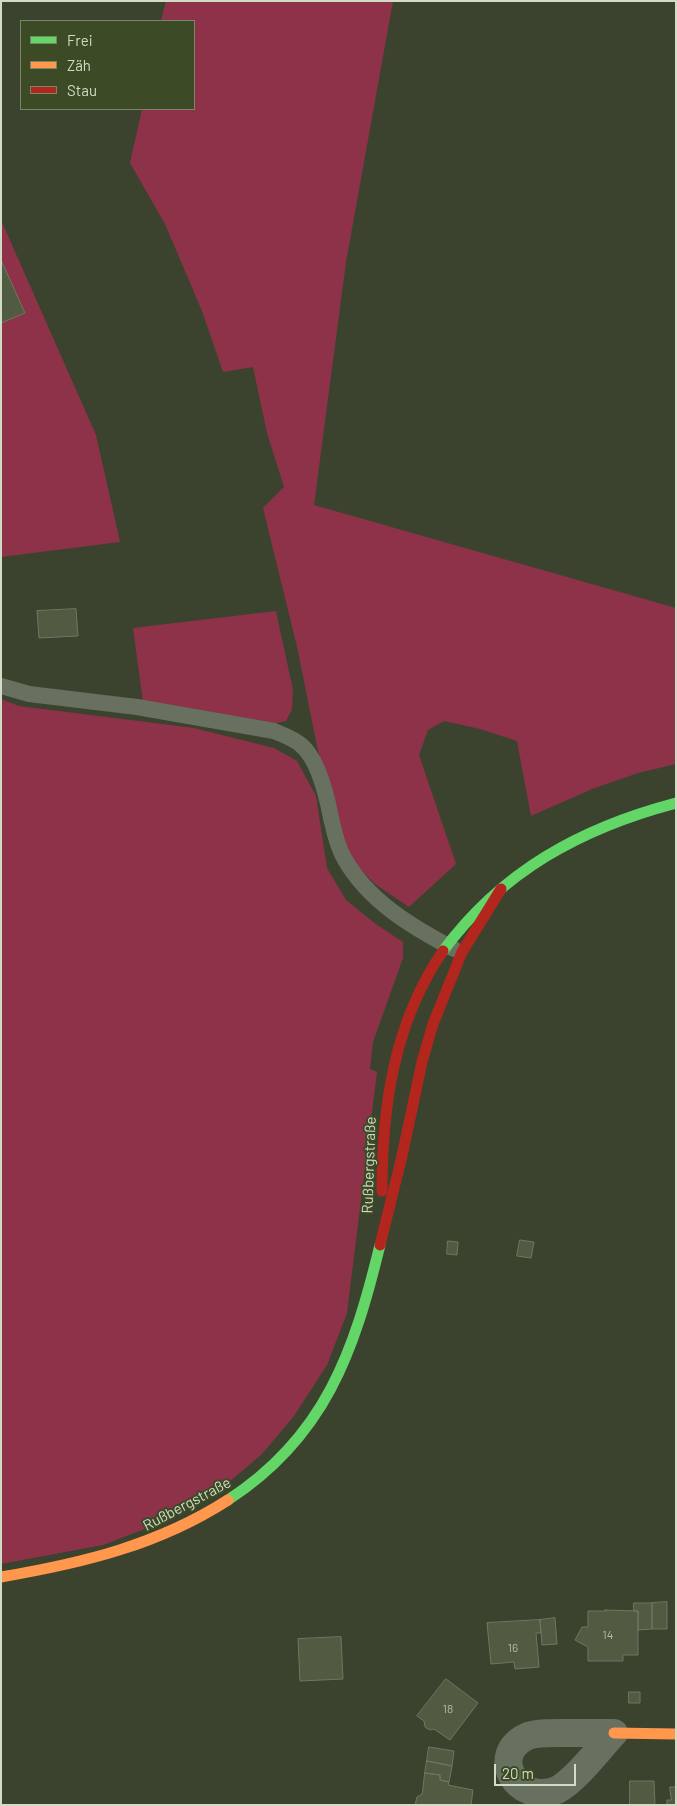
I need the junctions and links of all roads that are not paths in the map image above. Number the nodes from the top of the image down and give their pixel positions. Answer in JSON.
{"nodes":[{"id":1,"x":1,"y":686,"type":"edge"},
{"id":2,"x":676,"y":803,"type":"edge"},
{"id":3,"x":501,"y":889,"type":"junction"},
{"id":4,"x":454,"y":950,"type":"junction"},
{"id":5,"x":382,"y":1236,"type":"junction"},
{"id":6,"x":1,"y":1577,"type":"edge"},
{"id":7,"x":614,"y":1733,"type":"dead end"},
{"id":8,"x":676,"y":1734,"type":"edge"}],
"edges":[{"from":1,"to":4,"type":"lane"},
{"from":2,"to":3,"type":"street","name":"Rußbergstraße"},
{"from":3,"to":4,"type":"street","name":"Rußbergstraße"},
{"from":3,"to":4,"type":"street","name":"Rußbergstraße"},
{"from":4,"to":5,"type":"street","name":"Rußbergstraße"},
{"from":4,"to":5,"type":"street","name":"Rußbergstraße"},
{"from":5,"to":6,"type":"street","name":"Rußbergstraße"},
{"from":7,"to":8,"type":"street"}]}
